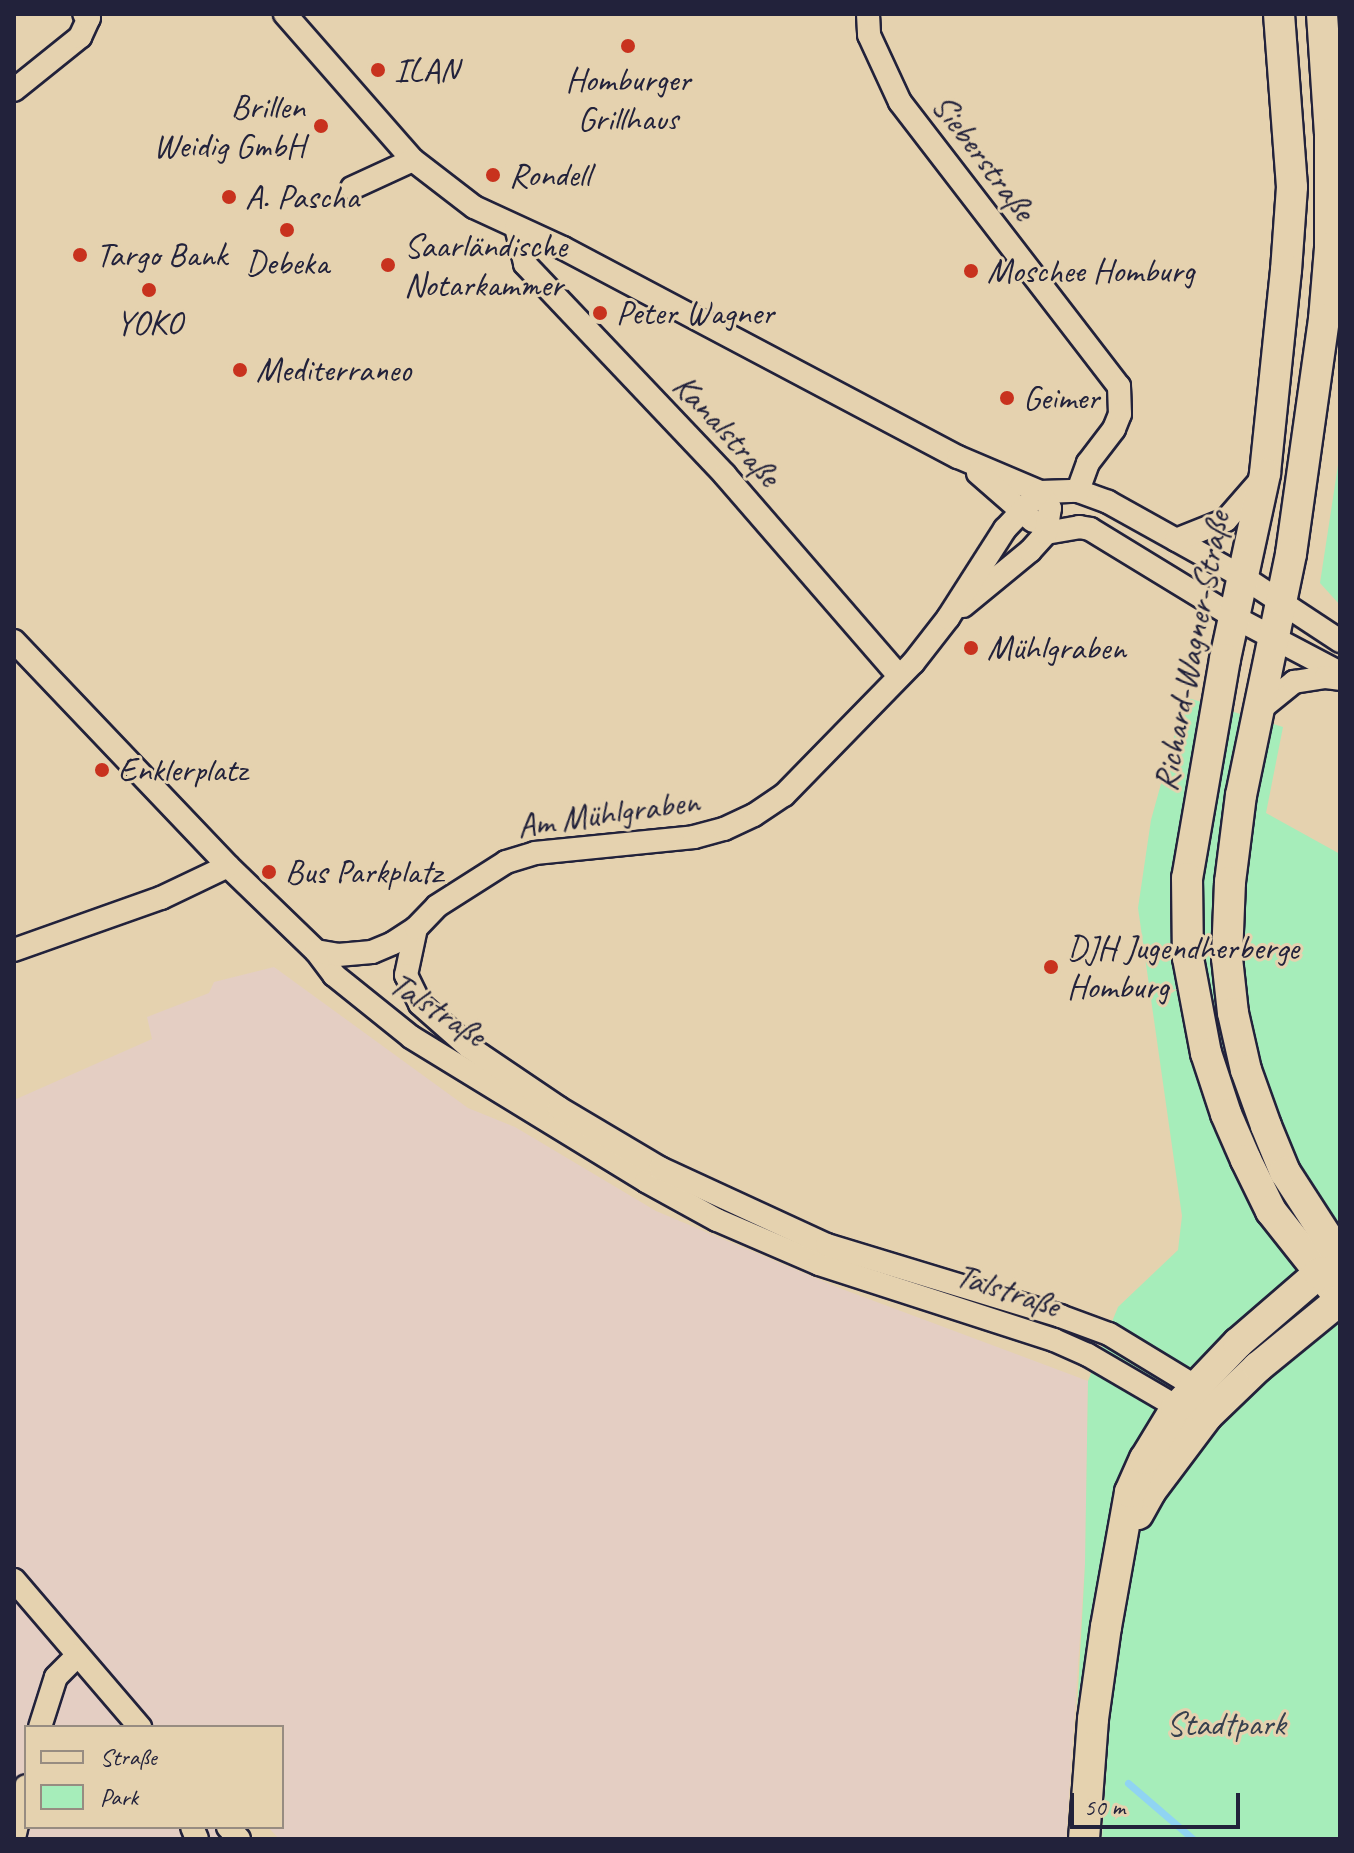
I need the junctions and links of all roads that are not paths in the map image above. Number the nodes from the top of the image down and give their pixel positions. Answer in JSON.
{"nodes":[{"id":1,"x":84,"y":14,"type":"edge"},
{"id":2,"x":285,"y":14,"type":"edge"},
{"id":3,"x":868,"y":14,"type":"edge"},
{"id":4,"x":1279,"y":14,"type":"edge"},
{"id":5,"x":1322,"y":14,"type":"edge"},
{"id":6,"x":1340,"y":85,"type":"edge"},
{"id":7,"x":14,"y":90,"type":"edge"},
{"id":8,"x":1330,"y":134,"type":"junction"},
{"id":9,"x":413,"y":160,"type":"junction"},
{"id":10,"x":352,"y":188,"type":"dead end"},
{"id":11,"x":516,"y":227,"type":"junction"},
{"id":12,"x":958,"y":457,"type":"junction"},
{"id":13,"x":1265,"y":474,"type":"junction"},
{"id":14,"x":1078,"y":491,"type":"junction"},
{"id":15,"x":1040,"y":492,"type":"junction"},
{"id":16,"x":1022,"y":511,"type":"junction"},
{"id":17,"x":1046,"y":533,"type":"junction"},
{"id":18,"x":1176,"y":540,"type":"junction"},
{"id":19,"x":1243,"y":577,"type":"junction"},
{"id":20,"x":1281,"y":601,"type":"junction"},
{"id":21,"x":1234,"y":617,"type":"junction"},
{"id":22,"x":948,"y":618,"type":"junction"},
{"id":23,"x":1273,"y":640,"type":"junction"},
{"id":24,"x":1340,"y":641,"type":"edge"},
{"id":25,"x":18,"y":651,"type":"edge"},
{"id":26,"x":899,"y":676,"type":"junction"},
{"id":27,"x":1340,"y":676,"type":"edge"},
{"id":28,"x":1256,"y":713,"type":"junction"},
{"id":29,"x":228,"y":866,"type":"junction"},
{"id":30,"x":416,"y":928,"type":"junction"},
{"id":31,"x":14,"y":950,"type":"edge"},
{"id":32,"x":316,"y":951,"type":"junction"},
{"id":33,"x":1333,"y":1267,"type":"edge"},
{"id":34,"x":1340,"y":1299,"type":"edge"},
{"id":35,"x":1186,"y":1397,"type":"junction"},
{"id":36,"x":1207,"y":1416,"type":"junction"},
{"id":37,"x":1121,"y":1548,"type":"junction"},
{"id":38,"x":14,"y":1580,"type":"edge"},
{"id":39,"x":78,"y":1655,"type":"junction"},
{"id":40,"x":41,"y":1725,"type":"edge"},
{"id":41,"x":138,"y":1725,"type":"edge"},
{"id":42,"x":24,"y":1795,"type":"edge"},
{"id":43,"x":14,"y":1838,"type":"edge"},
{"id":44,"x":1084,"y":1839,"type":"edge"}],
"edges":[{"from":1,"to":7,"type":"street"},
{"from":2,"to":9,"type":"street"},
{"from":3,"to":14,"type":"street","name":"Sieberstraße"},
{"from":4,"to":13,"type":"main road","name":"Richard-Wagner-Straße"},
{"from":5,"to":8,"type":"main road"},
{"from":6,"to":8,"type":"main road"},
{"from":8,"to":20,"type":"main road"},
{"from":9,"to":10,"type":"street"},
{"from":9,"to":11,"type":"street"},
{"from":11,"to":12,"type":"street"},
{"from":11,"to":26,"type":"street","name":"Kanalstraße"},
{"from":12,"to":15,"type":"street"},
{"from":12,"to":16,"type":"street"},
{"from":13,"to":18,"type":"street"},
{"from":13,"to":19,"type":"main road","name":"Richard-Wagner-Straße"},
{"from":14,"to":15,"type":"street"},
{"from":14,"to":18,"type":"street"},
{"from":15,"to":16,"type":"street","name":"Am Mühlgraben"},
{"from":15,"to":17,"type":"street"},
{"from":16,"to":17,"type":"street"},
{"from":16,"to":22,"type":"street","name":"Am Mühlgraben"},
{"from":17,"to":21,"type":"street"},
{"from":17,"to":22,"type":"street","name":"Am Mühlgraben"},
{"from":18,"to":19,"type":"street"},
{"from":19,"to":20,"type":"street"},
{"from":19,"to":21,"type":"main road","name":"Richard-Wagner-Straße"},
{"from":20,"to":23,"type":"main road"},
{"from":20,"to":24,"type":"street"},
{"from":21,"to":23,"type":"street"},
{"from":21,"to":33,"type":"main road","name":"Richard-Wagner-Straße"},
{"from":22,"to":26,"type":"street","name":"Am Mühlgraben"},
{"from":23,"to":27,"type":"street"},
{"from":23,"to":28,"type":"main road"},
{"from":25,"to":29,"type":"street","name":"Talstraße"},
{"from":26,"to":30,"type":"street","name":"Am Mühlgraben"},
{"from":27,"to":28,"type":"street"},
{"from":28,"to":33,"type":"main road"},
{"from":29,"to":31,"type":"street"},
{"from":29,"to":32,"type":"street","name":"Talstraße"},
{"from":30,"to":32,"type":"street","name":"Am Mühlgraben"},
{"from":30,"to":35,"type":"street","name":"Talstraße"},
{"from":32,"to":35,"type":"street","name":"Talstraße"},
{"from":33,"to":34,"type":"main road"},
{"from":33,"to":35,"type":"main road"},
{"from":34,"to":36,"type":"main road"},
{"from":35,"to":36,"type":"street"},
{"from":35,"to":37,"type":"main road"},
{"from":36,"to":37,"type":"main road"},
{"from":37,"to":44,"type":"main road"},
{"from":38,"to":39,"type":"street"},
{"from":39,"to":40,"type":"street"},
{"from":39,"to":41,"type":"street"},
{"from":42,"to":43,"type":"street"}]}
